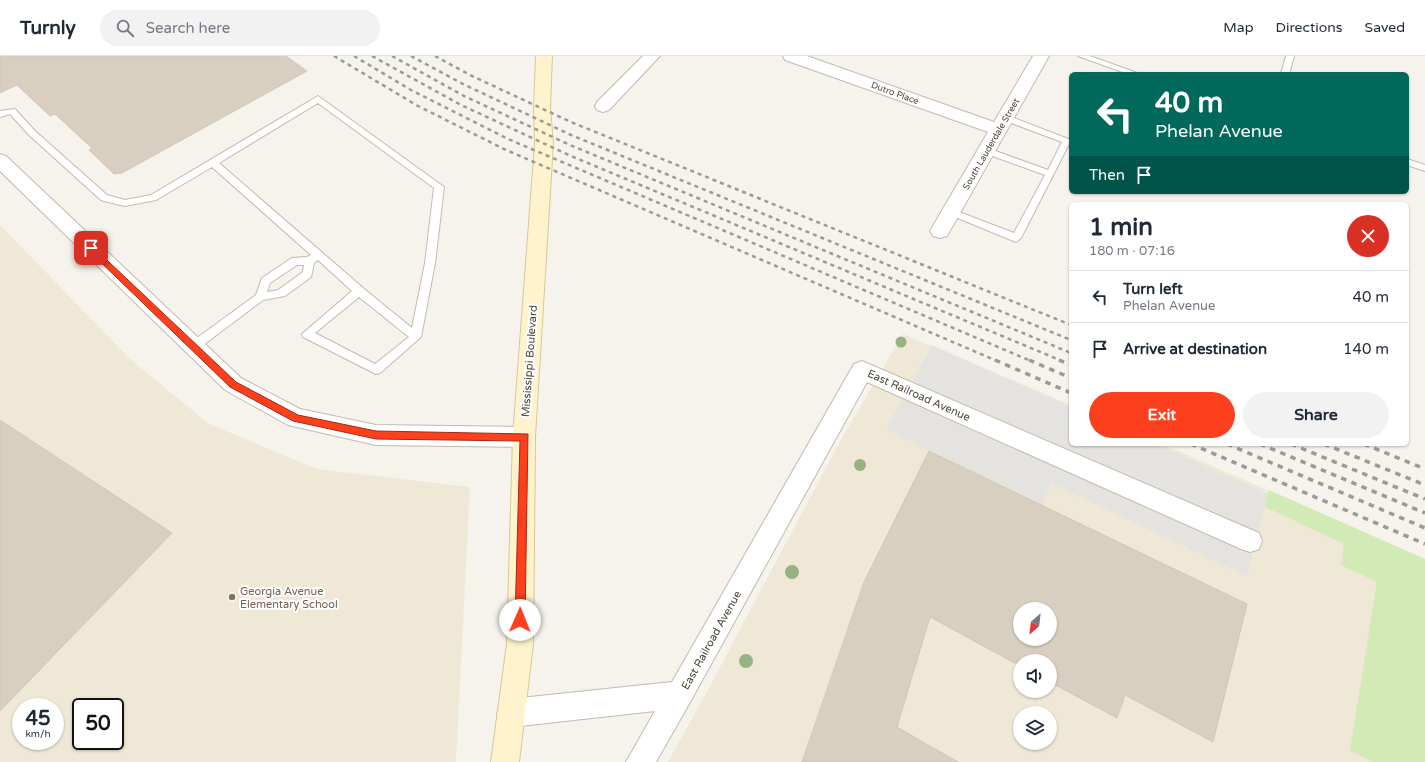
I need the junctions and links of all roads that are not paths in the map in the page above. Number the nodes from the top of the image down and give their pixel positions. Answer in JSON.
{"nodes":[{"id":1,"x":544,"y":56,"type":"edge"},
{"id":2,"x":652,"y":56,"type":"edge"},
{"id":3,"x":791,"y":56,"type":"edge"},
{"id":4,"x":1041,"y":56,"type":"edge"},
{"id":5,"x":1082,"y":56,"type":"edge"},
{"id":6,"x":1290,"y":56,"type":"edge"},
{"id":7,"x":1130,"y":72,"type":"edge"},
{"id":8,"x":1286,"y":72,"type":"edge"},
{"id":9,"x":603,"y":106,"type":"dead end"},
{"id":10,"x":0,"y":114,"type":"edge"},
{"id":11,"x":1002,"y":124,"type":"junction"},
{"id":12,"x":987,"y":151,"type":"junction"},
{"id":13,"x":0,"y":160,"type":"edge"},
{"id":14,"x":212,"y":162,"type":"junction"},
{"id":15,"x":1409,"y":163,"type":"edge"},
{"id":16,"x":1425,"y":168,"type":"edge"},
{"id":17,"x":1050,"y":174,"type":"junction"},
{"id":18,"x":951,"y":212,"type":"junction"},
{"id":19,"x":940,"y":230,"type":"dead end"},
{"id":20,"x":319,"y":254,"type":"junction"},
{"id":21,"x":309,"y":262,"type":"junction"},
{"id":22,"x":359,"y":291,"type":"junction"},
{"id":23,"x":260,"y":297,"type":"junction"},
{"id":24,"x":416,"y":337,"type":"junction"},
{"id":25,"x":194,"y":346,"type":"junction"},
{"id":26,"x":524,"y":437,"type":"junction"},
{"id":27,"x":1250,"y":541,"type":"dead end"},
{"id":28,"x":680,"y":695,"type":"junction"},
{"id":29,"x":511,"y":713,"type":"junction"},
{"id":30,"x":505,"y":762,"type":"edge"},
{"id":31,"x":640,"y":762,"type":"edge"}],
"edges":[{"from":1,"to":26,"type":"main road","name":"Mississippi Boulevard"},
{"from":2,"to":9,"type":"street"},
{"from":3,"to":11,"type":"street","name":"Dutro Place"},
{"from":4,"to":11,"type":"street","name":"South Lauderdale Street"},
{"from":5,"to":7,"type":"lane"},
{"from":6,"to":8,"type":"lane"},
{"from":10,"to":14,"type":"lane"},
{"from":11,"to":12,"type":"street","name":"South Lauderdale Street"},
{"from":11,"to":17,"type":"lane"},
{"from":12,"to":17,"type":"lane"},
{"from":12,"to":18,"type":"street","name":"South Lauderdale Street"},
{"from":13,"to":25,"type":"street"},
{"from":14,"to":20,"type":"lane"},
{"from":14,"to":24,"type":"lane"},
{"from":15,"to":16,"type":"lane"},
{"from":17,"to":18,"type":"lane"},
{"from":18,"to":19,"type":"street","name":"South Lauderdale Street"},
{"from":20,"to":21,"type":"lane"},
{"from":20,"to":22,"type":"lane"},
{"from":21,"to":23,"type":"lane"},
{"from":21,"to":23,"type":"lane"},
{"from":22,"to":24,"type":"lane"},
{"from":22,"to":24,"type":"lane"},
{"from":23,"to":25,"type":"lane"},
{"from":25,"to":26,"type":"street"},
{"from":26,"to":29,"type":"main road","name":"Mississippi Boulevard"},
{"from":27,"to":28,"type":"street","name":"East Railroad Avenue"},
{"from":28,"to":29,"type":"street","name":"East Railroad Avenue"},
{"from":28,"to":31,"type":"street","name":"East Railroad Avenue"},
{"from":29,"to":30,"type":"main road","name":"Mississippi Boulevard"}]}
